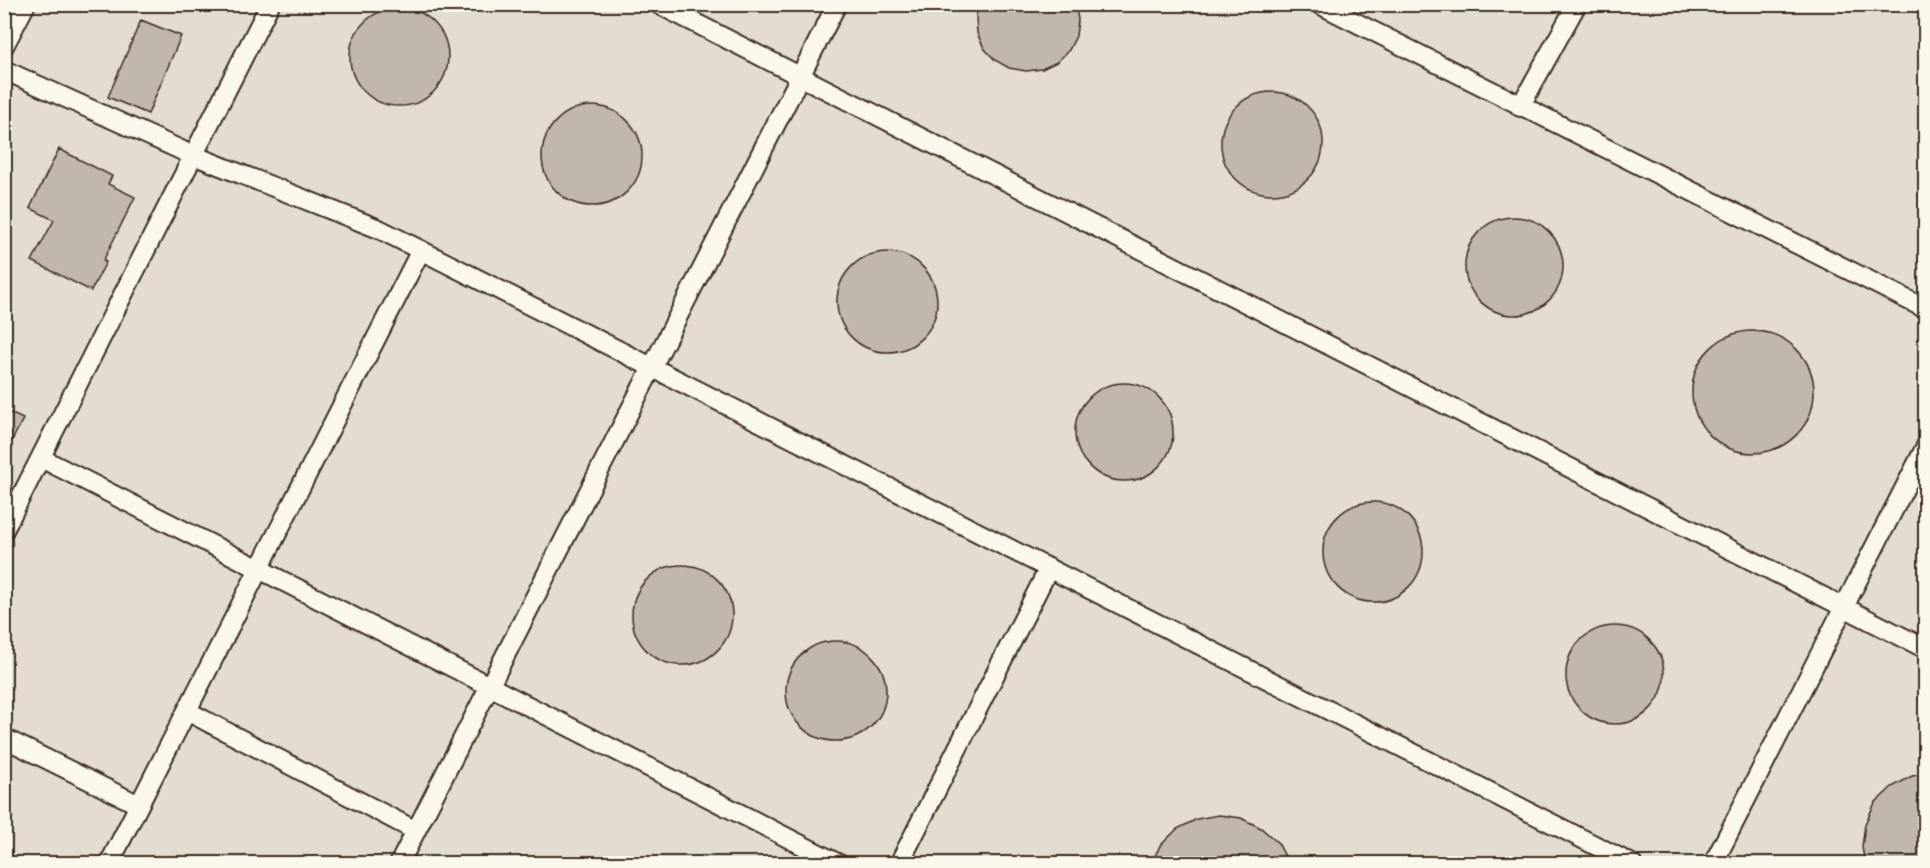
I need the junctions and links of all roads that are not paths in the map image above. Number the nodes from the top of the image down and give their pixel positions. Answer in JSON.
{"nodes":[{"id":1,"x":26,"y":4,"type":"edge"},
{"id":2,"x":270,"y":4,"type":"edge"},
{"id":3,"x":658,"y":4,"type":"edge"},
{"id":4,"x":837,"y":4,"type":"edge"},
{"id":5,"x":1319,"y":4,"type":"edge"},
{"id":6,"x":1577,"y":4,"type":"edge"},
{"id":7,"x":4,"y":46,"type":"edge"},
{"id":8,"x":4,"y":70,"type":"edge"},
{"id":9,"x":800,"y":77,"type":"junction"},
{"id":10,"x":1521,"y":107,"type":"junction"},
{"id":11,"x":194,"y":155,"type":"junction"},
{"id":12,"x":421,"y":250,"type":"junction"},
{"id":13,"x":1926,"y":309,"type":"edge"},
{"id":14,"x":652,"y":367,"type":"junction"},
{"id":15,"x":1926,"y":446,"type":"edge"},
{"id":16,"x":41,"y":458,"type":"junction"},
{"id":17,"x":4,"y":530,"type":"edge"},
{"id":18,"x":259,"y":568,"type":"junction"},
{"id":19,"x":1049,"y":568,"type":"junction"},
{"id":20,"x":1844,"y":607,"type":"junction"},
{"id":21,"x":1926,"y":649,"type":"edge"},
{"id":22,"x":490,"y":686,"type":"junction"},
{"id":23,"x":187,"y":711,"type":"junction"},
{"id":24,"x":4,"y":738,"type":"edge"},
{"id":25,"x":139,"y":806,"type":"junction"},
{"id":26,"x":416,"y":831,"type":"junction"},
{"id":27,"x":109,"y":864,"type":"edge"},
{"id":28,"x":399,"y":864,"type":"edge"},
{"id":29,"x":839,"y":864,"type":"edge"},
{"id":30,"x":899,"y":864,"type":"edge"},
{"id":31,"x":1632,"y":864,"type":"edge"},
{"id":32,"x":1713,"y":864,"type":"edge"}],
"edges":[{"from":1,"to":7,"type":"lane"},
{"from":2,"to":11,"type":"lane"},
{"from":3,"to":9,"type":"lane"},
{"from":4,"to":9,"type":"lane"},
{"from":5,"to":10,"type":"lane"},
{"from":6,"to":10,"type":"lane"},
{"from":8,"to":11,"type":"lane"},
{"from":9,"to":14,"type":"lane"},
{"from":9,"to":20,"type":"lane"},
{"from":10,"to":13,"type":"lane"},
{"from":11,"to":12,"type":"lane"},
{"from":11,"to":16,"type":"lane"},
{"from":12,"to":14,"type":"lane"},
{"from":12,"to":18,"type":"lane"},
{"from":14,"to":19,"type":"lane"},
{"from":14,"to":22,"type":"lane"},
{"from":15,"to":20,"type":"lane"},
{"from":16,"to":17,"type":"lane"},
{"from":16,"to":18,"type":"lane"},
{"from":18,"to":22,"type":"lane"},
{"from":18,"to":23,"type":"lane"},
{"from":19,"to":30,"type":"lane"},
{"from":19,"to":31,"type":"lane"},
{"from":20,"to":21,"type":"lane"},
{"from":20,"to":32,"type":"lane"},
{"from":22,"to":26,"type":"lane"},
{"from":22,"to":29,"type":"lane"},
{"from":23,"to":25,"type":"lane"},
{"from":23,"to":26,"type":"lane"},
{"from":24,"to":25,"type":"lane"},
{"from":25,"to":27,"type":"lane"},
{"from":26,"to":28,"type":"lane"}]}
